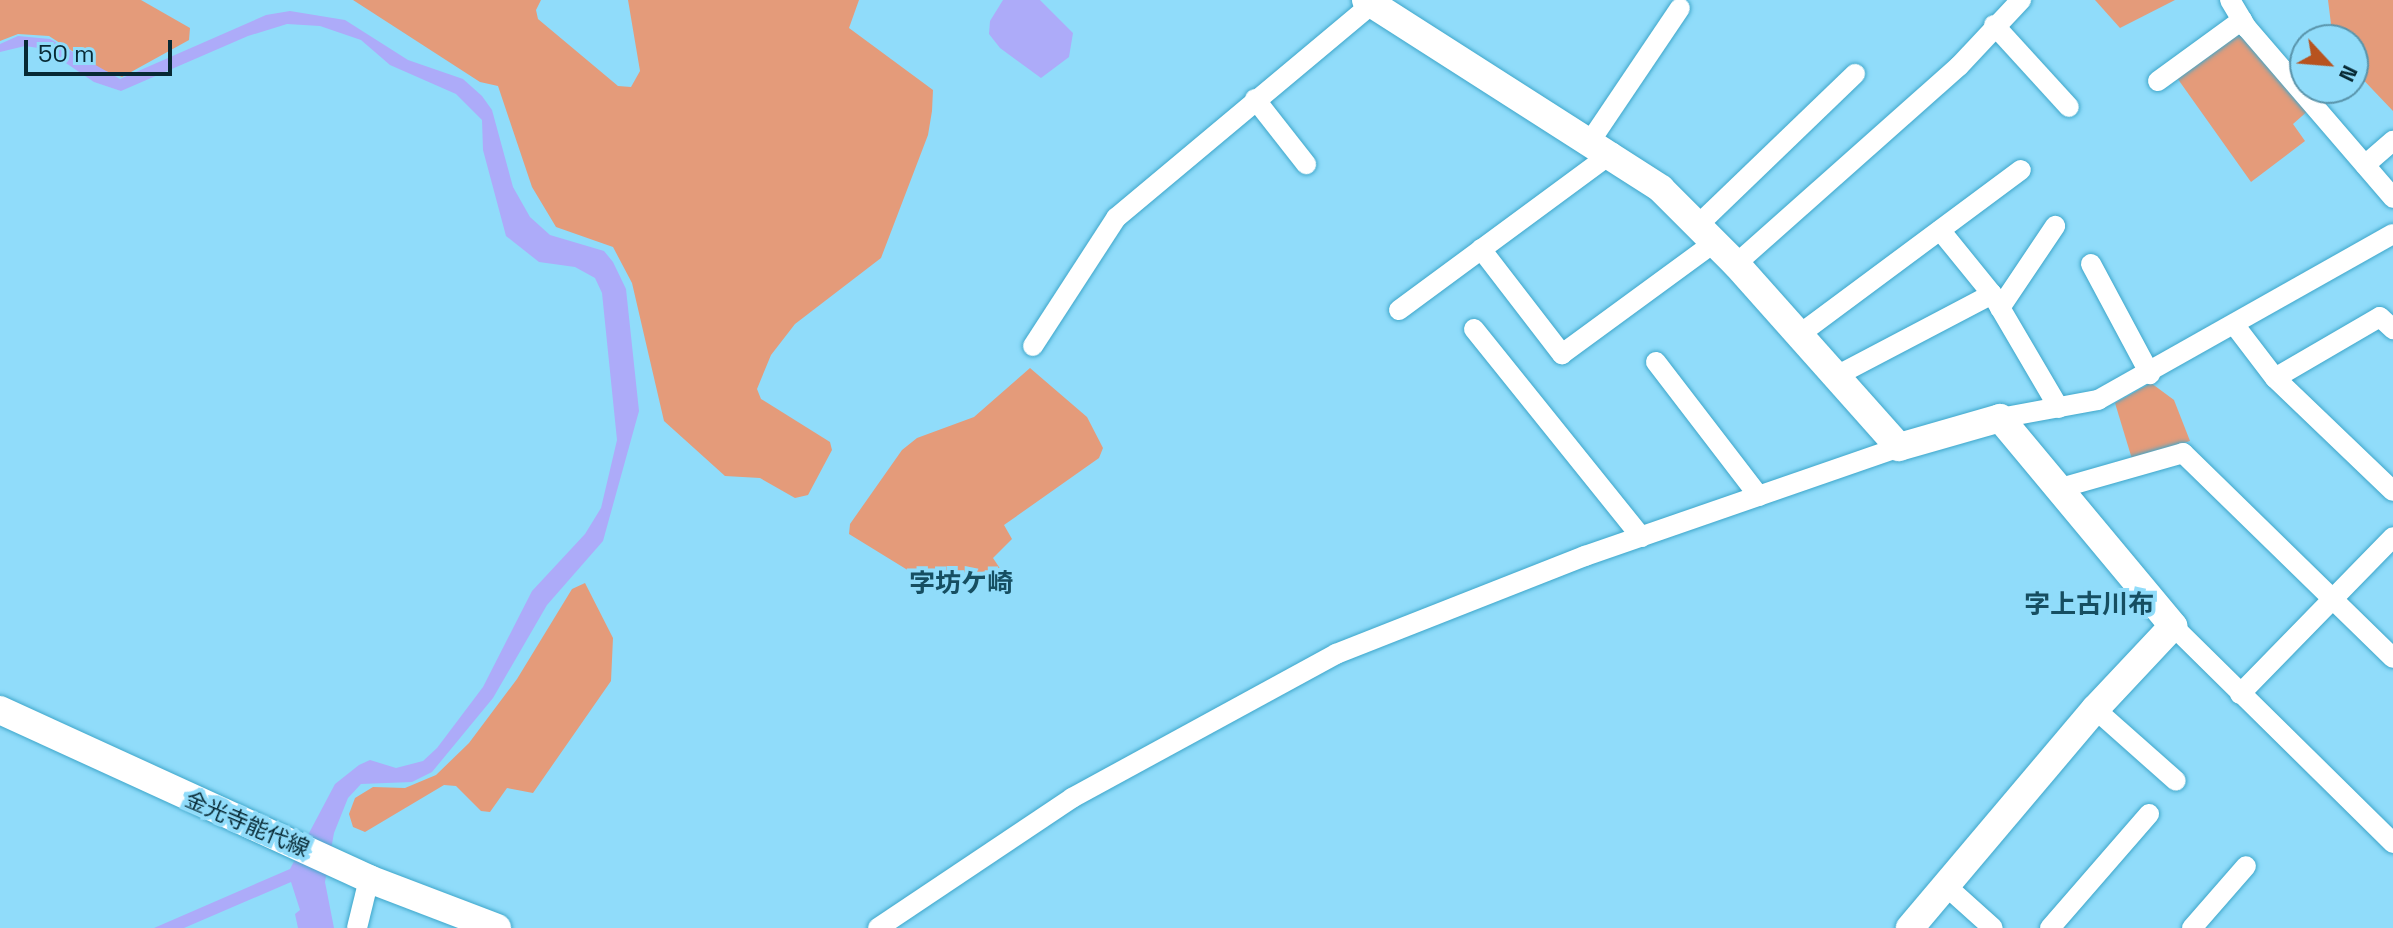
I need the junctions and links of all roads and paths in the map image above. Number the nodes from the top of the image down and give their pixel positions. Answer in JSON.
{"nodes":[{"id":1,"x":2021,"y":0,"type":"edge"},
{"id":2,"x":2230,"y":0,"type":"edge"},
{"id":3,"x":1369,"y":2,"type":"edge"},
{"id":4,"x":1680,"y":8,"type":"dead end"},
{"id":5,"x":2242,"y":20,"type":"junction"},
{"id":6,"x":1994,"y":25,"type":"junction"},
{"id":7,"x":1855,"y":74,"type":"dead end"},
{"id":8,"x":2158,"y":81,"type":"dead end"},
{"id":9,"x":1255,"y":99,"type":"junction"},
{"id":10,"x":2069,"y":107,"type":"dead end"},
{"id":11,"x":2393,"y":141,"type":"edge"},
{"id":12,"x":1602,"y":147,"type":"junction"},
{"id":13,"x":1306,"y":164,"type":"dead end"},
{"id":14,"x":2365,"y":165,"type":"junction"},
{"id":15,"x":2021,"y":170,"type":"dead end"},
{"id":16,"x":2393,"y":198,"type":"edge"},
{"id":17,"x":2055,"y":226,"type":"dead end"},
{"id":18,"x":1940,"y":230,"type":"junction"},
{"id":19,"x":1706,"y":233,"type":"junction"},
{"id":20,"x":2393,"y":234,"type":"edge"},
{"id":21,"x":1481,"y":249,"type":"junction"},
{"id":22,"x":1736,"y":264,"type":"junction"},
{"id":23,"x":2091,"y":264,"type":"dead end"},
{"id":24,"x":1996,"y":301,"type":"junction"},
{"id":25,"x":1399,"y":310,"type":"dead end"},
{"id":26,"x":2236,"y":327,"type":"junction"},
{"id":27,"x":1474,"y":329,"type":"dead end"},
{"id":28,"x":2393,"y":329,"type":"edge"},
{"id":29,"x":1800,"y":334,"type":"junction"},
{"id":30,"x":1033,"y":346,"type":"dead end"},
{"id":31,"x":1656,"y":362,"type":"dead end"},
{"id":32,"x":2150,"y":374,"type":"junction"},
{"id":33,"x":1838,"y":375,"type":"junction"},
{"id":34,"x":2275,"y":378,"type":"junction"},
{"id":35,"x":2059,"y":408,"type":"junction"},
{"id":36,"x":2000,"y":418,"type":"junction"},
{"id":37,"x":1899,"y":447,"type":"junction"},
{"id":38,"x":2057,"y":489,"type":"junction"},
{"id":39,"x":2393,"y":491,"type":"edge"},
{"id":40,"x":1759,"y":496,"type":"junction"},
{"id":41,"x":1641,"y":537,"type":"junction"},
{"id":42,"x":2393,"y":537,"type":"edge"},
{"id":43,"x":2332,"y":598,"type":"junction"},
{"id":44,"x":2173,"y":626,"type":"junction"},
{"id":45,"x":2393,"y":658,"type":"edge"},
{"id":46,"x":2240,"y":694,"type":"junction"},
{"id":47,"x":2095,"y":709,"type":"junction"},
{"id":48,"x":0,"y":710,"type":"edge"},
{"id":49,"x":2176,"y":781,"type":"dead end"},
{"id":50,"x":2149,"y":814,"type":"dead end"},
{"id":51,"x":2393,"y":843,"type":"edge"},
{"id":52,"x":2246,"y":866,"type":"dead end"},
{"id":53,"x":369,"y":879,"type":"junction"},
{"id":54,"x":1945,"y":885,"type":"junction"},
{"id":55,"x":357,"y":928,"type":"edge"},
{"id":56,"x":497,"y":928,"type":"edge"},
{"id":57,"x":878,"y":928,"type":"edge"},
{"id":58,"x":1910,"y":928,"type":"edge"},
{"id":59,"x":1993,"y":928,"type":"edge"},
{"id":60,"x":2050,"y":928,"type":"edge"},
{"id":61,"x":2192,"y":928,"type":"edge"}],
"edges":[{"from":1,"to":6,"type":"street"},
{"from":2,"to":5,"type":"street"},
{"from":3,"to":9,"type":"street"},
{"from":3,"to":12,"type":"street"},
{"from":4,"to":12,"type":"street"},
{"from":5,"to":8,"type":"street"},
{"from":5,"to":14,"type":"street"},
{"from":6,"to":10,"type":"street"},
{"from":6,"to":22,"type":"street"},
{"from":7,"to":19,"type":"street"},
{"from":9,"to":13,"type":"street"},
{"from":9,"to":30,"type":"street"},
{"from":11,"to":14,"type":"street"},
{"from":12,"to":19,"type":"street"},
{"from":12,"to":21,"type":"street"},
{"from":14,"to":16,"type":"street"},
{"from":15,"to":18,"type":"street"},
{"from":17,"to":24,"type":"street"},
{"from":18,"to":24,"type":"street"},
{"from":18,"to":29,"type":"street"},
{"from":19,"to":21,"type":"street"},
{"from":19,"to":22,"type":"street"},
{"from":20,"to":26,"type":"street"},
{"from":21,"to":25,"type":"street"},
{"from":22,"to":29,"type":"street"},
{"from":23,"to":32,"type":"street"},
{"from":24,"to":33,"type":"street"},
{"from":24,"to":35,"type":"street"},
{"from":26,"to":32,"type":"street"},
{"from":26,"to":34,"type":"street"},
{"from":27,"to":41,"type":"street"},
{"from":28,"to":34,"type":"street"},
{"from":29,"to":33,"type":"street"},
{"from":31,"to":40,"type":"street"},
{"from":32,"to":35,"type":"street"},
{"from":33,"to":37,"type":"street"},
{"from":34,"to":39,"type":"street"},
{"from":35,"to":36,"type":"street"},
{"from":36,"to":37,"type":"street"},
{"from":36,"to":38,"type":"street"},
{"from":37,"to":40,"type":"street"},
{"from":38,"to":43,"type":"street"},
{"from":38,"to":44,"type":"street"},
{"from":40,"to":41,"type":"street"},
{"from":41,"to":57,"type":"street"},
{"from":42,"to":43,"type":"street"},
{"from":43,"to":45,"type":"street"},
{"from":43,"to":46,"type":"street"},
{"from":44,"to":46,"type":"street"},
{"from":44,"to":47,"type":"street"},
{"from":46,"to":51,"type":"street"},
{"from":47,"to":49,"type":"street"},
{"from":47,"to":54,"type":"street"},
{"from":48,"to":53,"type":"street","name":"金光寺能代線"},
{"from":50,"to":60,"type":"street"},
{"from":52,"to":61,"type":"street"},
{"from":53,"to":55,"type":"street"},
{"from":53,"to":56,"type":"street","name":"金光寺能代線"},
{"from":54,"to":58,"type":"street"},
{"from":54,"to":59,"type":"street"}]}
